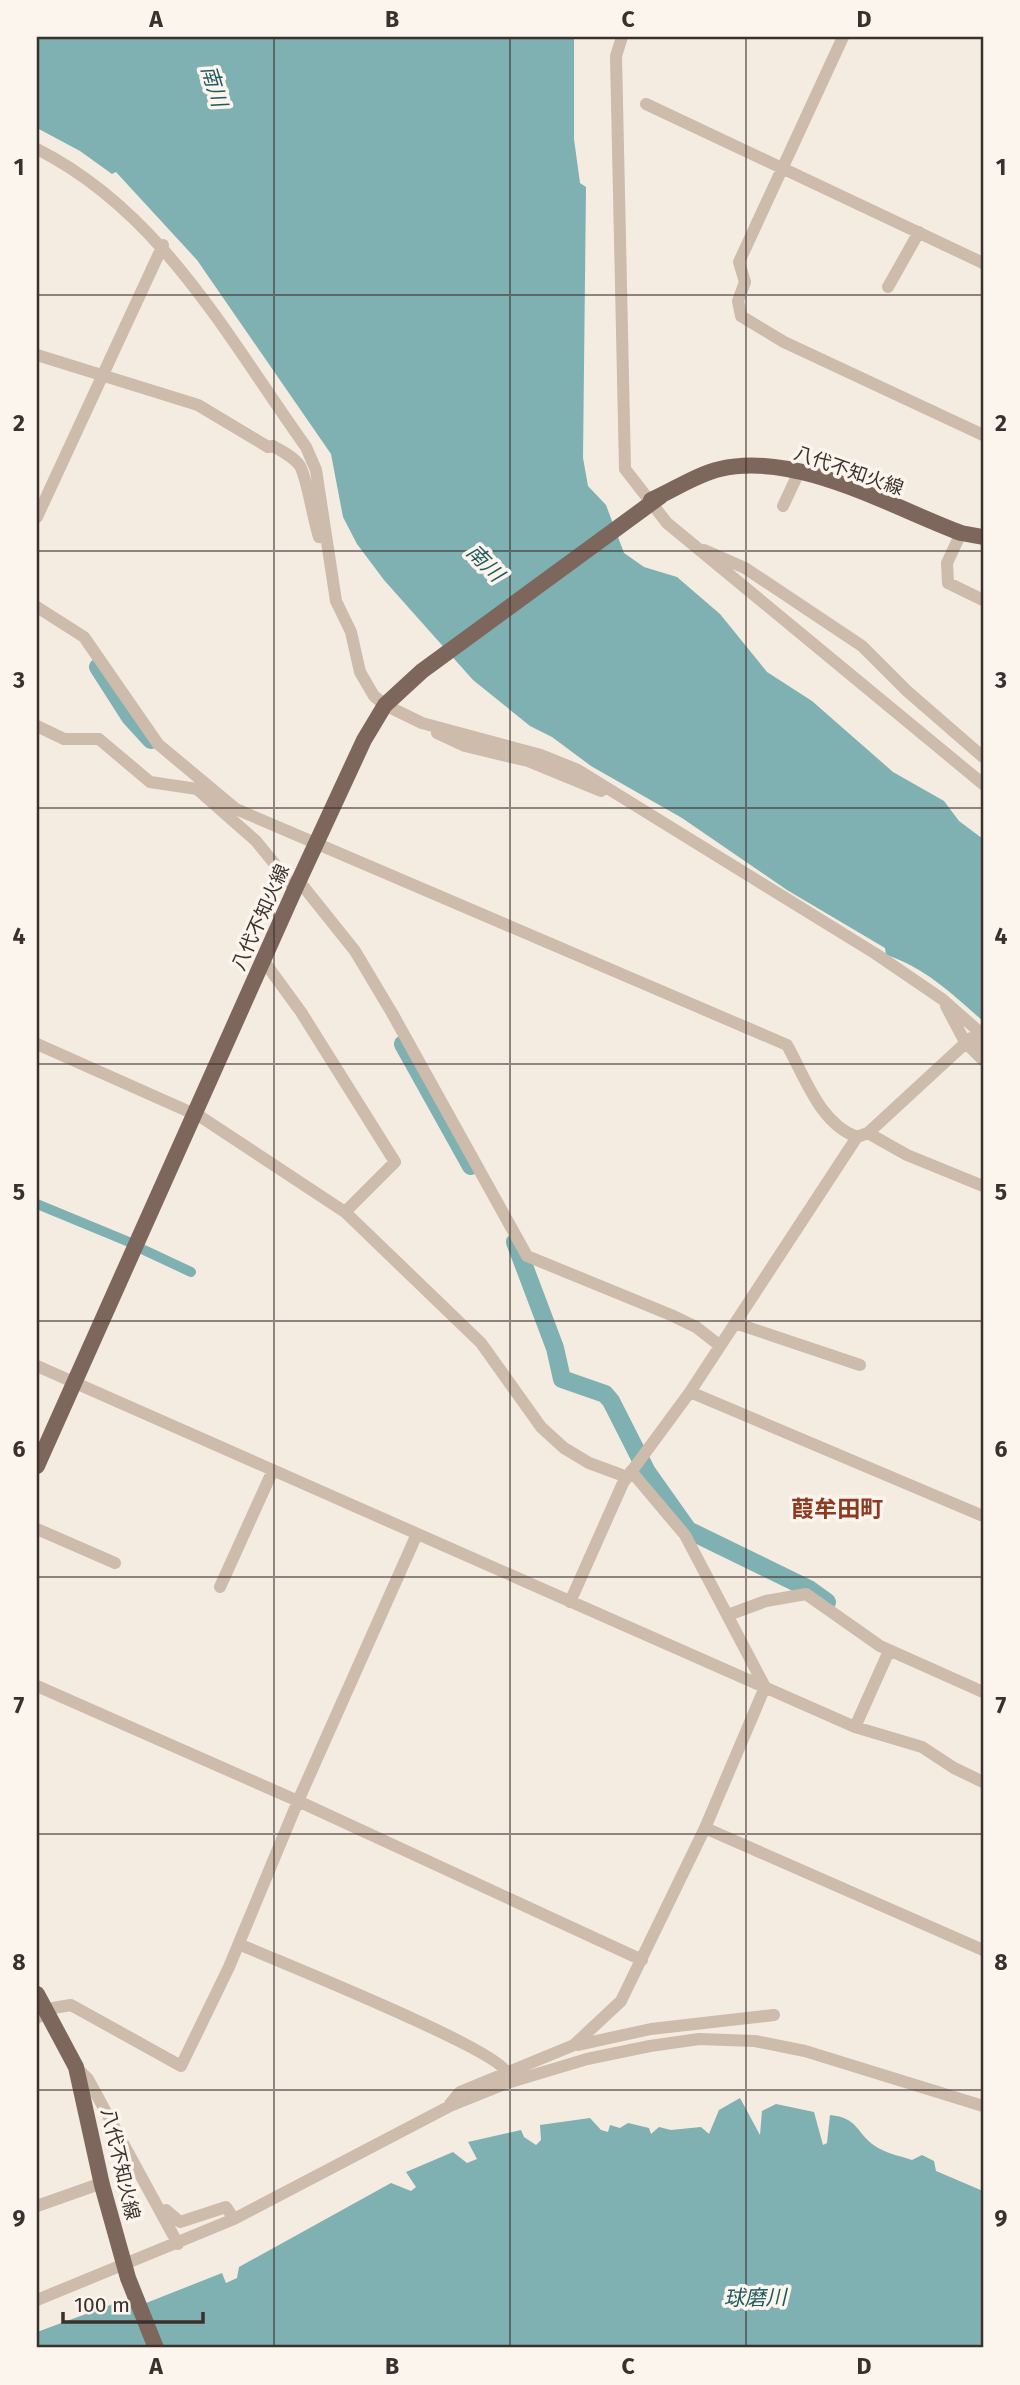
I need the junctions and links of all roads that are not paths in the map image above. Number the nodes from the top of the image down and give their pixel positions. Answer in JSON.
{"nodes":[{"id":1,"x":622,"y":37,"type":"edge"},
{"id":2,"x":843,"y":37,"type":"edge"},
{"id":3,"x":646,"y":104,"type":"dead end"},
{"id":4,"x":37,"y":149,"type":"edge"},
{"id":5,"x":784,"y":167,"type":"junction"},
{"id":6,"x":919,"y":232,"type":"junction"},
{"id":7,"x":163,"y":245,"type":"junction"},
{"id":8,"x":158,"y":262,"type":"junction"},
{"id":9,"x":983,"y":262,"type":"edge"},
{"id":10,"x":183,"y":272,"type":"junction"},
{"id":11,"x":888,"y":287,"type":"dead end"},
{"id":12,"x":37,"y":355,"type":"edge"},
{"id":13,"x":101,"y":372,"type":"junction"},
{"id":14,"x":983,"y":435,"type":"edge"},
{"id":15,"x":799,"y":472,"type":"junction"},
{"id":16,"x":655,"y":498,"type":"junction"},
{"id":17,"x":783,"y":506,"type":"dead end"},
{"id":18,"x":37,"y":517,"type":"edge"},
{"id":19,"x":961,"y":533,"type":"junction"},
{"id":20,"x":983,"y":537,"type":"edge"},
{"id":21,"x":326,"y":538,"type":"junction"},
{"id":22,"x":695,"y":547,"type":"junction"},
{"id":23,"x":983,"y":600,"type":"edge"},
{"id":24,"x":37,"y":607,"type":"edge"},
{"id":25,"x":390,"y":701,"type":"junction"},
{"id":26,"x":37,"y":726,"type":"edge"},
{"id":27,"x":983,"y":757,"type":"edge"},
{"id":28,"x":983,"y":784,"type":"edge"},
{"id":29,"x":316,"y":844,"type":"junction"},
{"id":30,"x":297,"y":885,"type":"junction"},
{"id":31,"x":263,"y":960,"type":"junction"},
{"id":32,"x":942,"y":999,"type":"junction"},
{"id":33,"x":983,"y":1035,"type":"edge"},
{"id":34,"x":965,"y":1042,"type":"junction"},
{"id":35,"x":37,"y":1044,"type":"edge"},
{"id":36,"x":983,"y":1049,"type":"edge"},
{"id":37,"x":983,"y":1060,"type":"edge"},
{"id":38,"x":194,"y":1113,"type":"junction"},
{"id":39,"x":862,"y":1135,"type":"junction"},
{"id":40,"x":983,"y":1186,"type":"edge"},
{"id":41,"x":345,"y":1212,"type":"junction"},
{"id":42,"x":734,"y":1323,"type":"junction"},
{"id":43,"x":719,"y":1345,"type":"junction"},
{"id":44,"x":860,"y":1365,"type":"dead end"},
{"id":45,"x":37,"y":1366,"type":"edge"},
{"id":46,"x":75,"y":1382,"type":"junction"},
{"id":47,"x":690,"y":1392,"type":"junction"},
{"id":48,"x":37,"y":1466,"type":"edge"},
{"id":49,"x":273,"y":1470,"type":"junction"},
{"id":50,"x":631,"y":1471,"type":"junction"},
{"id":51,"x":983,"y":1516,"type":"edge"},
{"id":52,"x":37,"y":1529,"type":"edge"},
{"id":53,"x":417,"y":1534,"type":"junction"},
{"id":54,"x":115,"y":1563,"type":"dead end"},
{"id":55,"x":220,"y":1587,"type":"dead end"},
{"id":56,"x":570,"y":1602,"type":"junction"},
{"id":57,"x":727,"y":1615,"type":"junction"},
{"id":58,"x":889,"y":1651,"type":"junction"},
{"id":59,"x":37,"y":1686,"type":"edge"},
{"id":60,"x":765,"y":1687,"type":"junction"},
{"id":61,"x":983,"y":1692,"type":"edge"},
{"id":62,"x":855,"y":1727,"type":"junction"},
{"id":63,"x":983,"y":1782,"type":"edge"},
{"id":64,"x":298,"y":1801,"type":"junction"},
{"id":65,"x":705,"y":1828,"type":"junction"},
{"id":66,"x":239,"y":1944,"type":"junction"},
{"id":67,"x":983,"y":1950,"type":"edge"},
{"id":68,"x":642,"y":1961,"type":"junction"},
{"id":69,"x":37,"y":1994,"type":"edge"},
{"id":70,"x":774,"y":2015,"type":"dead end"},
{"id":71,"x":42,"y":2016,"type":"edge"},
{"id":72,"x":574,"y":2045,"type":"junction"},
{"id":73,"x":76,"y":2067,"type":"junction"},
{"id":74,"x":506,"y":2072,"type":"junction"},
{"id":75,"x":981,"y":2104,"type":"edge"},
{"id":76,"x":450,"y":2106,"type":"junction"},
{"id":77,"x":137,"y":2168,"type":"junction"},
{"id":78,"x":102,"y":2183,"type":"junction"},
{"id":79,"x":37,"y":2206,"type":"edge"},
{"id":80,"x":234,"y":2219,"type":"junction"},
{"id":81,"x":178,"y":2244,"type":"junction"},
{"id":82,"x":126,"y":2271,"type":"junction"},
{"id":83,"x":37,"y":2300,"type":"edge"},
{"id":84,"x":156,"y":2348,"type":"edge"}],
"edges":[{"from":1,"to":16,"type":"street"},
{"from":2,"to":5,"type":"street"},
{"from":3,"to":5,"type":"street"},
{"from":4,"to":7,"type":"street"},
{"from":5,"to":6,"type":"street"},
{"from":5,"to":14,"type":"street"},
{"from":6,"to":9,"type":"street"},
{"from":6,"to":11,"type":"street"},
{"from":7,"to":8,"type":"street"},
{"from":7,"to":10,"type":"street"},
{"from":8,"to":10,"type":"street"},
{"from":8,"to":13,"type":"street"},
{"from":10,"to":21,"type":"street"},
{"from":12,"to":13,"type":"street"},
{"from":13,"to":18,"type":"street"},
{"from":13,"to":21,"type":"street"},
{"from":15,"to":16,"type":"main road","name":"八代不知火線"},
{"from":15,"to":17,"type":"street"},
{"from":15,"to":19,"type":"main road","name":"八代不知火線"},
{"from":16,"to":22,"type":"street"},
{"from":16,"to":25,"type":"main road","name":"八代不知火線"},
{"from":19,"to":20,"type":"main road","name":"八代不知火線"},
{"from":19,"to":23,"type":"street"},
{"from":21,"to":25,"type":"street"},
{"from":22,"to":27,"type":"street"},
{"from":22,"to":28,"type":"street"},
{"from":24,"to":29,"type":"street"},
{"from":25,"to":29,"type":"main road","name":"八代不知火線"},
{"from":25,"to":32,"type":"street"},
{"from":26,"to":30,"type":"street"},
{"from":29,"to":30,"type":"main road","name":"八代不知火線"},
{"from":29,"to":39,"type":"street"},
{"from":30,"to":31,"type":"main road","name":"八代不知火線"},
{"from":30,"to":43,"type":"street"},
{"from":31,"to":38,"type":"main road","name":"八代不知火線"},
{"from":31,"to":41,"type":"street"},
{"from":32,"to":33,"type":"street"},
{"from":32,"to":34,"type":"street"},
{"from":34,"to":36,"type":"street"},
{"from":34,"to":37,"type":"street"},
{"from":34,"to":39,"type":"street"},
{"from":35,"to":38,"type":"street"},
{"from":38,"to":41,"type":"street"},
{"from":38,"to":46,"type":"main road","name":"八代不知火線"},
{"from":39,"to":40,"type":"street"},
{"from":39,"to":42,"type":"street"},
{"from":41,"to":50,"type":"street"},
{"from":42,"to":43,"type":"street"},
{"from":42,"to":44,"type":"street"},
{"from":43,"to":47,"type":"street"},
{"from":45,"to":46,"type":"street"},
{"from":46,"to":48,"type":"main road","name":"八代不知火線"},
{"from":46,"to":49,"type":"street"},
{"from":47,"to":50,"type":"street"},
{"from":47,"to":51,"type":"street"},
{"from":49,"to":53,"type":"street"},
{"from":49,"to":55,"type":"street"},
{"from":50,"to":56,"type":"street"},
{"from":50,"to":57,"type":"street"},
{"from":52,"to":54,"type":"street"},
{"from":53,"to":56,"type":"street"},
{"from":53,"to":64,"type":"street"},
{"from":56,"to":60,"type":"street"},
{"from":57,"to":58,"type":"street"},
{"from":57,"to":60,"type":"street"},
{"from":58,"to":61,"type":"street"},
{"from":58,"to":62,"type":"street"},
{"from":59,"to":64,"type":"street"},
{"from":60,"to":62,"type":"street"},
{"from":60,"to":65,"type":"street"},
{"from":62,"to":63,"type":"street"},
{"from":64,"to":66,"type":"street"},
{"from":64,"to":68,"type":"street"},
{"from":65,"to":67,"type":"street"},
{"from":65,"to":68,"type":"street"},
{"from":66,"to":71,"type":"street"},
{"from":66,"to":74,"type":"street"},
{"from":68,"to":72,"type":"street"},
{"from":69,"to":71,"type":"main road","name":"八代不知火線"},
{"from":70,"to":72,"type":"street"},
{"from":71,"to":73,"type":"main road","name":"八代不知火線"},
{"from":72,"to":74,"type":"street"},
{"from":73,"to":77,"type":"street"},
{"from":73,"to":78,"type":"main road","name":"八代不知火線"},
{"from":74,"to":76,"type":"street"},
{"from":75,"to":76,"type":"street"},
{"from":76,"to":80,"type":"street"},
{"from":77,"to":80,"type":"street"},
{"from":77,"to":81,"type":"street"},
{"from":78,"to":79,"type":"street"},
{"from":78,"to":82,"type":"main road","name":"八代不知火線"},
{"from":80,"to":81,"type":"street"},
{"from":81,"to":82,"type":"street"},
{"from":82,"to":83,"type":"street"},
{"from":82,"to":84,"type":"main road","name":"八代不知火線"}]}
